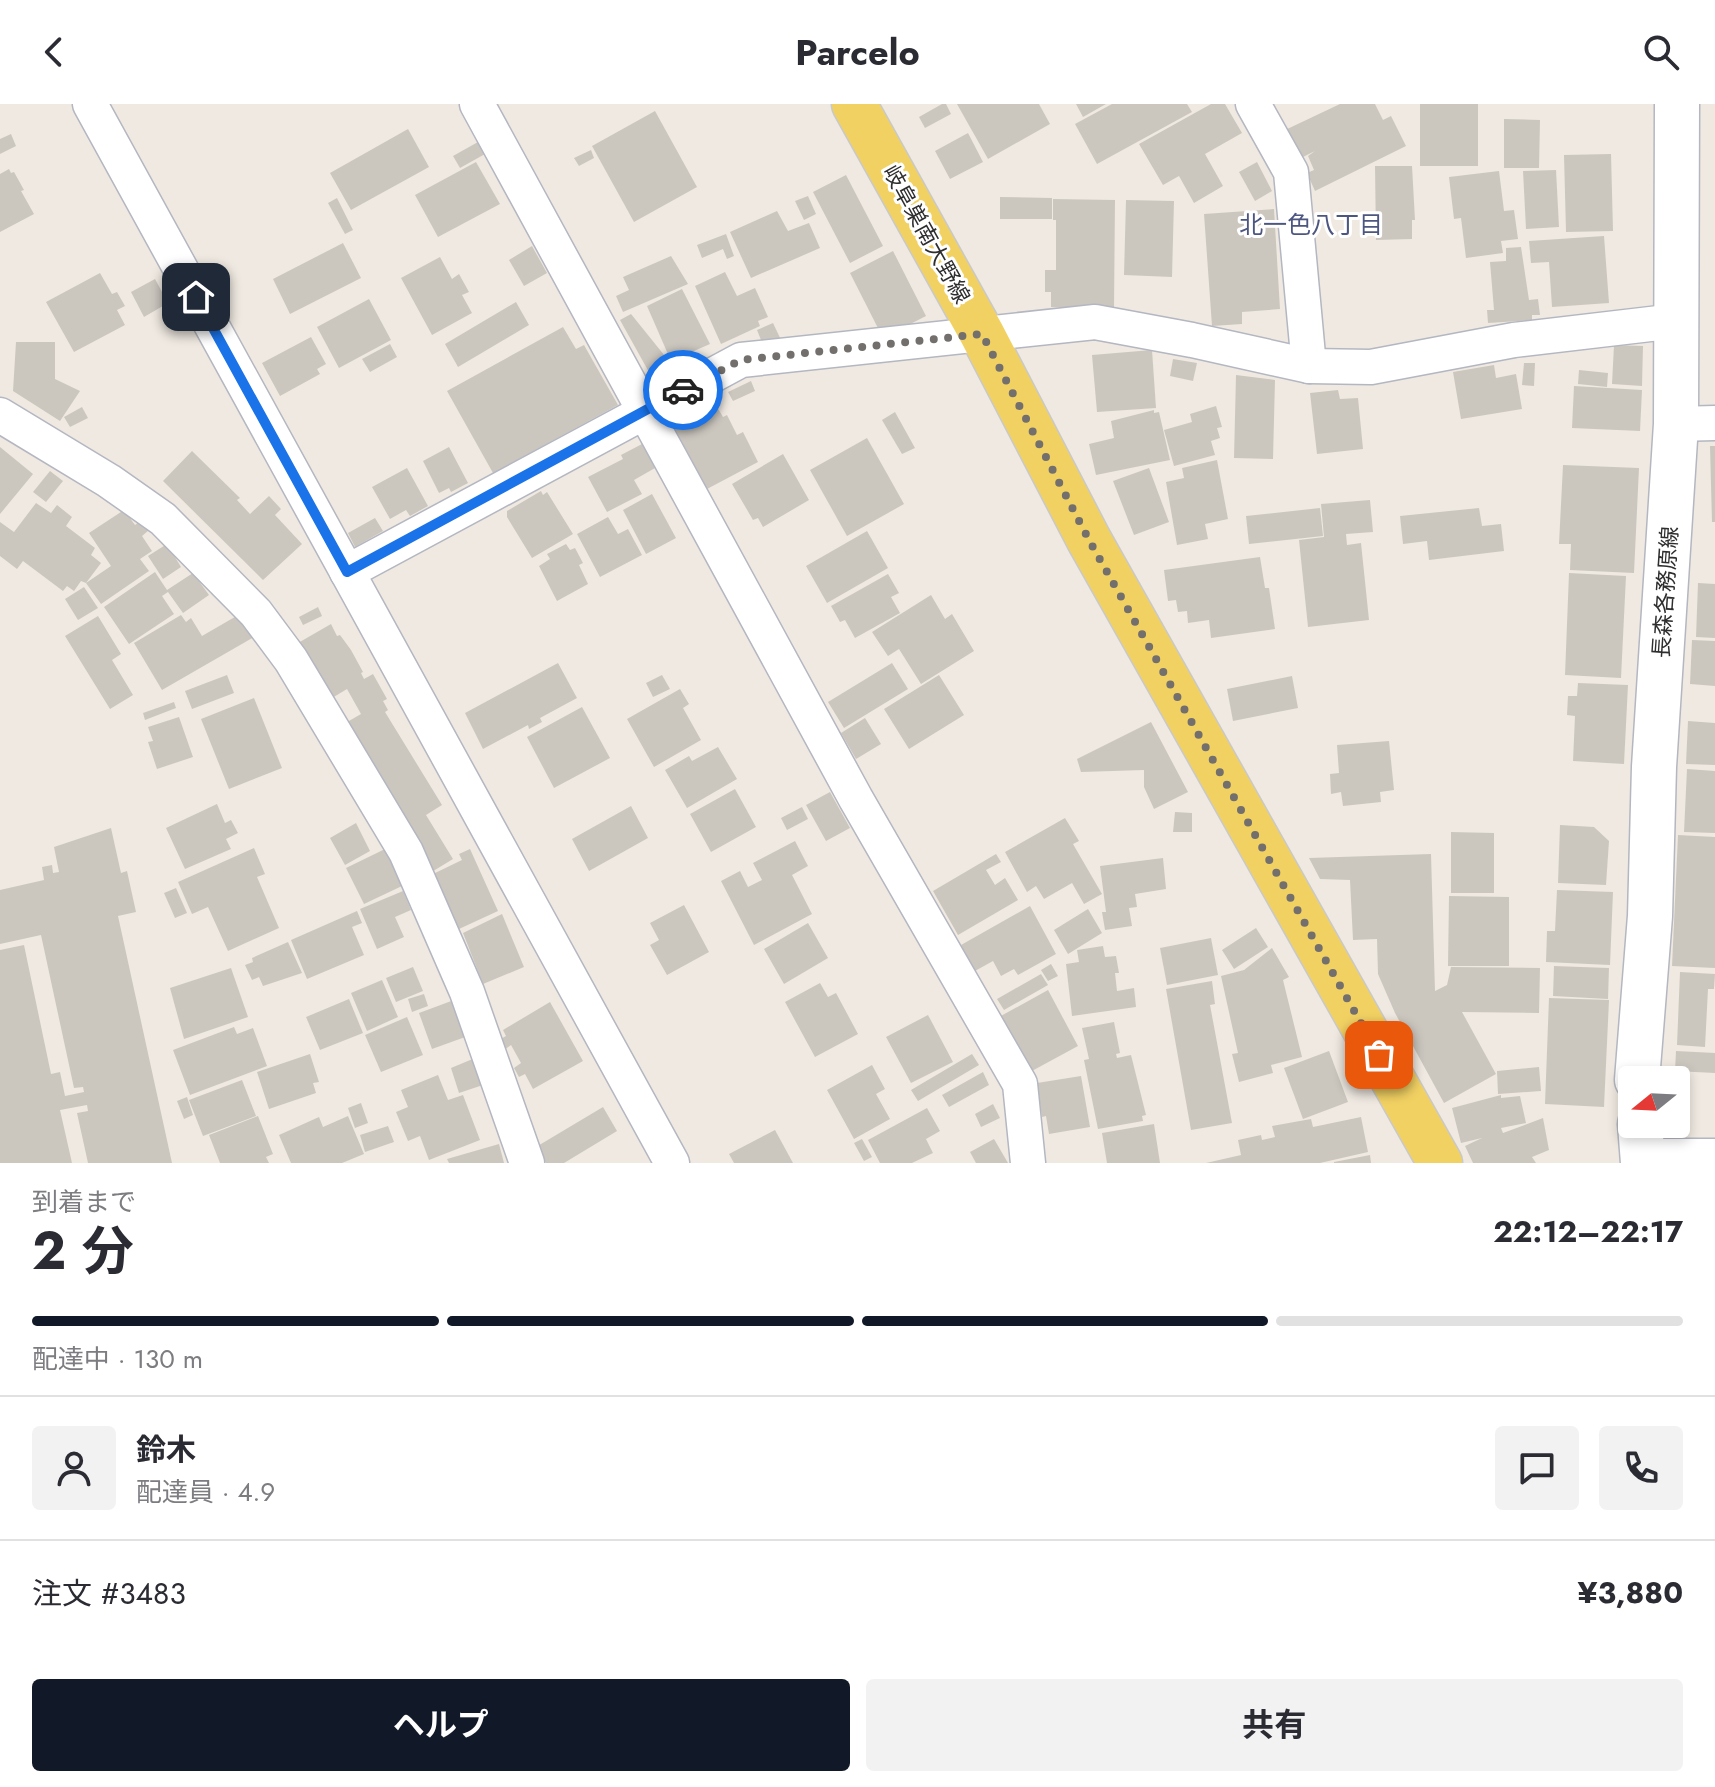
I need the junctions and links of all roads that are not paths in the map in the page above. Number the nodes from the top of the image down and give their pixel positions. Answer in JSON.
{"nodes":[{"id":1,"x":90,"y":104,"type":"edge"},
{"id":2,"x":477,"y":104,"type":"edge"},
{"id":3,"x":854,"y":104,"type":"edge"},
{"id":4,"x":1253,"y":104,"type":"edge"},
{"id":5,"x":1677,"y":104,"type":"edge"},
{"id":6,"x":1676,"y":321,"type":"junction"},
{"id":7,"x":982,"y":334,"type":"junction"},
{"id":8,"x":1309,"y":366,"type":"junction"},
{"id":9,"x":645,"y":411,"type":"junction"},
{"id":10,"x":0,"y":415,"type":"edge"},
{"id":11,"x":1696,"y":423,"type":"edge"},
{"id":12,"x":347,"y":572,"type":"junction"},
{"id":13,"x":1638,"y":1066,"type":"edge"},
{"id":14,"x":1642,"y":1148,"type":"edge"},
{"id":15,"x":1715,"y":1156,"type":"edge"},
{"id":16,"x":527,"y":1163,"type":"edge"},
{"id":17,"x":672,"y":1163,"type":"edge"},
{"id":18,"x":1028,"y":1163,"type":"edge"},
{"id":19,"x":1440,"y":1163,"type":"edge"}],
"edges":[{"from":1,"to":12,"type":"street"},
{"from":2,"to":9,"type":"street"},
{"from":3,"to":7,"type":"main road","name":"岐阜巣南大野線"},
{"from":4,"to":8,"type":"street"},
{"from":5,"to":6,"type":"main road","name":"長森各務原線"},
{"from":6,"to":8,"type":"street"},
{"from":6,"to":11,"type":"main road","name":"長森各務原線"},
{"from":7,"to":8,"type":"street"},
{"from":7,"to":9,"type":"street"},
{"from":7,"to":19,"type":"main road","name":"岐阜巣南大野線"},
{"from":9,"to":12,"type":"street"},
{"from":9,"to":18,"type":"street"},
{"from":10,"to":16,"type":"street"},
{"from":11,"to":13,"type":"main road","name":"長森各務原線"},
{"from":12,"to":17,"type":"street"},
{"from":14,"to":15,"type":"street"}]}
